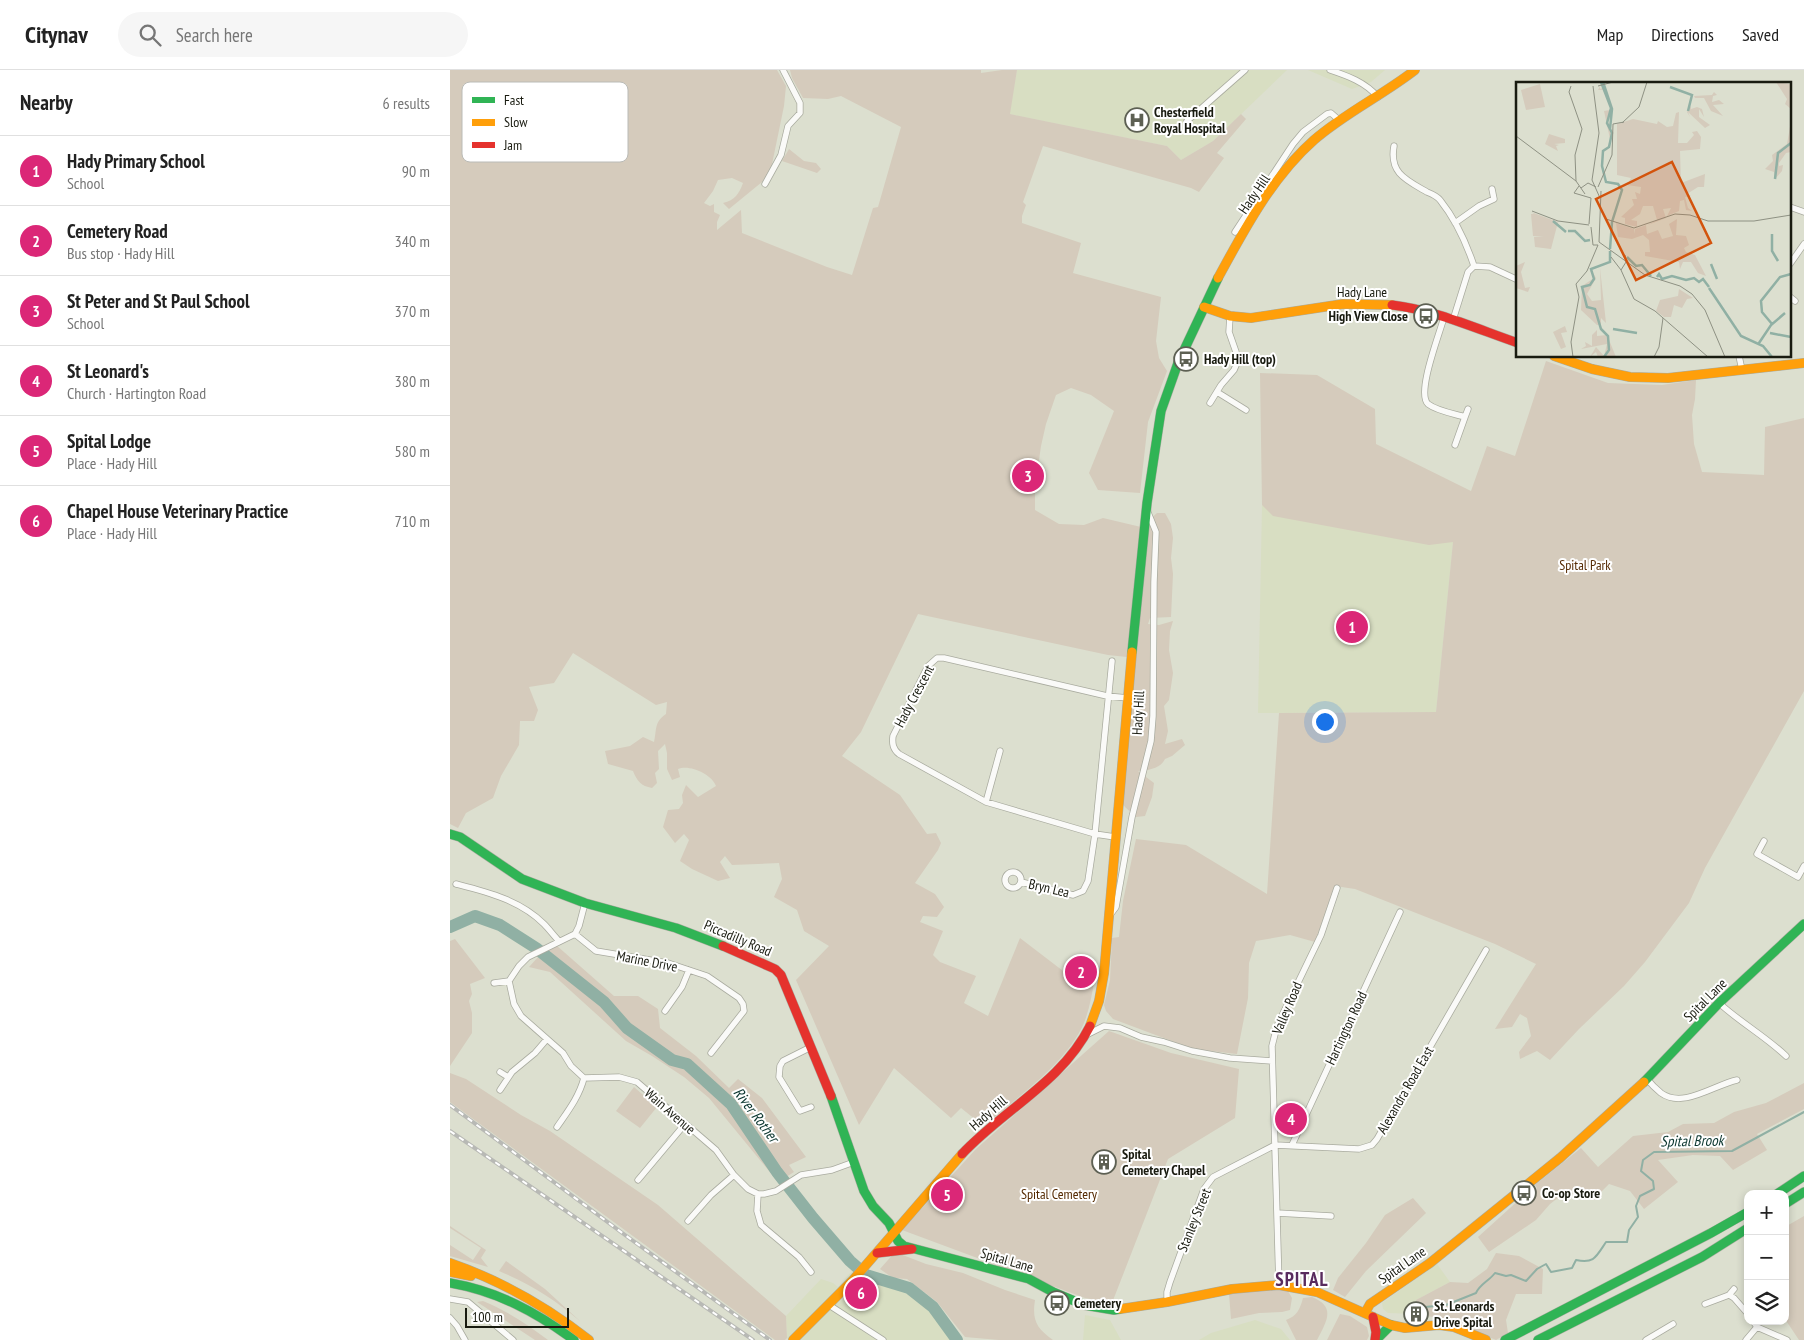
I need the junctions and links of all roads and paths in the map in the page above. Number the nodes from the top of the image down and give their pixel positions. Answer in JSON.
{"nodes":[{"id":1,"x":783,"y":70,"type":"edge"},
{"id":2,"x":1245,"y":70,"type":"edge"},
{"id":3,"x":1330,"y":70,"type":"edge"},
{"id":4,"x":1415,"y":70,"type":"edge"},
{"id":5,"x":1378,"y":98,"type":"junction"},
{"id":6,"x":1187,"y":121,"type":"dead end"},
{"id":7,"x":1340,"y":121,"type":"junction"},
{"id":8,"x":1394,"y":146,"type":"dead end"},
{"id":9,"x":766,"y":184,"type":"dead end"},
{"id":10,"x":1492,"y":189,"type":"dead end"},
{"id":11,"x":1792,"y":208,"type":"edge"},
{"id":12,"x":1804,"y":212,"type":"edge"},
{"id":13,"x":1455,"y":223,"type":"junction"},
{"id":14,"x":1235,"y":232,"type":"dead end"},
{"id":15,"x":1804,"y":244,"type":"edge"},
{"id":16,"x":1792,"y":261,"type":"edge"},
{"id":17,"x":1474,"y":266,"type":"junction"},
{"id":18,"x":1516,"y":279,"type":"edge"},
{"id":19,"x":1204,"y":307,"type":"junction"},
{"id":20,"x":1230,"y":316,"type":"junction"},
{"id":21,"x":1449,"y":319,"type":"junction"},
{"id":22,"x":1516,"y":342,"type":"edge"},
{"id":23,"x":1560,"y":358,"type":"edge"},
{"id":24,"x":1739,"y":358,"type":"edge"},
{"id":25,"x":1804,"y":363,"type":"edge"},
{"id":26,"x":1742,"y":370,"type":"junction"},
{"id":27,"x":1216,"y":392,"type":"junction"},
{"id":28,"x":1210,"y":403,"type":"dead end"},
{"id":29,"x":1468,"y":409,"type":"dead end"},
{"id":30,"x":1246,"y":410,"type":"dead end"},
{"id":31,"x":1465,"y":417,"type":"junction"},
{"id":32,"x":1455,"y":446,"type":"dead end"},
{"id":33,"x":1146,"y":506,"type":"junction"},
{"id":34,"x":1112,"y":661,"type":"dead end"},
{"id":35,"x":1107,"y":696,"type":"junction"},
{"id":36,"x":1128,"y":698,"type":"junction"},
{"id":37,"x":1000,"y":751,"type":"dead end"},
{"id":38,"x":986,"y":802,"type":"junction"},
{"id":39,"x":450,"y":834,"type":"edge"},
{"id":40,"x":1095,"y":834,"type":"junction"},
{"id":41,"x":1115,"y":837,"type":"junction"},
{"id":42,"x":1764,"y":841,"type":"dead end"},
{"id":43,"x":1804,"y":866,"type":"edge"},
{"id":44,"x":1021,"y":882,"type":"dead end"},
{"id":45,"x":456,"y":884,"type":"dead end"},
{"id":46,"x":1337,"y":888,"type":"dead end"},
{"id":47,"x":585,"y":903,"type":"junction"},
{"id":48,"x":1400,"y":912,"type":"dead end"},
{"id":49,"x":1108,"y":917,"type":"junction"},
{"id":50,"x":1804,"y":924,"type":"edge"},
{"id":51,"x":575,"y":934,"type":"junction"},
{"id":52,"x":559,"y":941,"type":"junction"},
{"id":53,"x":1486,"y":950,"type":"dead end"},
{"id":54,"x":689,"y":970,"type":"junction"},
{"id":55,"x":509,"y":981,"type":"junction"},
{"id":56,"x":494,"y":983,"type":"dead end"},
{"id":57,"x":1719,"y":1003,"type":"junction"},
{"id":58,"x":666,"y":1011,"type":"dead end"},
{"id":59,"x":1087,"y":1034,"type":"junction"},
{"id":60,"x":548,"y":1039,"type":"junction"},
{"id":61,"x":811,"y":1047,"type":"junction"},
{"id":62,"x":711,"y":1053,"type":"dead end"},
{"id":63,"x":1786,"y":1056,"type":"dead end"},
{"id":64,"x":1272,"y":1062,"type":"junction"},
{"id":65,"x":500,"y":1072,"type":"dead end"},
{"id":66,"x":508,"y":1077,"type":"junction"},
{"id":67,"x":584,"y":1078,"type":"junction"},
{"id":68,"x":1647,"y":1079,"type":"junction"},
{"id":69,"x":1737,"y":1080,"type":"dead end"},
{"id":70,"x":500,"y":1090,"type":"dead end"},
{"id":71,"x":811,"y":1107,"type":"dead end"},
{"id":72,"x":685,"y":1124,"type":"junction"},
{"id":73,"x":557,"y":1128,"type":"dead end"},
{"id":74,"x":1275,"y":1145,"type":"junction"},
{"id":75,"x":1292,"y":1145,"type":"junction"},
{"id":76,"x":854,"y":1162,"type":"junction"},
{"id":77,"x":734,"y":1175,"type":"junction"},
{"id":78,"x":1804,"y":1176,"type":"edge"},
{"id":79,"x":638,"y":1180,"type":"dead end"},
{"id":80,"x":1783,"y":1190,"type":"edge"},
{"id":81,"x":1804,"y":1192,"type":"edge"},
{"id":82,"x":758,"y":1194,"type":"junction"},
{"id":83,"x":1789,"y":1201,"type":"edge"},
{"id":84,"x":1277,"y":1213,"type":"junction"},
{"id":85,"x":1744,"y":1214,"type":"edge"},
{"id":86,"x":1331,"y":1216,"type":"dead end"},
{"id":87,"x":688,"y":1221,"type":"dead end"},
{"id":88,"x":1744,"y":1231,"type":"edge"},
{"id":89,"x":894,"y":1234,"type":"junction"},
{"id":90,"x":912,"y":1249,"type":"junction"},
{"id":91,"x":877,"y":1253,"type":"junction"},
{"id":92,"x":450,"y":1263,"type":"edge"},
{"id":93,"x":450,"y":1272,"type":"edge"},
{"id":94,"x":811,"y":1272,"type":"dead end"},
{"id":95,"x":450,"y":1283,"type":"edge"},
{"id":96,"x":1279,"y":1284,"type":"junction"},
{"id":97,"x":1734,"y":1289,"type":"dead end"},
{"id":98,"x":513,"y":1290,"type":"junction"},
{"id":99,"x":1729,"y":1295,"type":"junction"},
{"id":100,"x":450,"y":1298,"type":"edge"},
{"id":101,"x":1167,"y":1302,"type":"junction"},
{"id":102,"x":1705,"y":1304,"type":"dead end"},
{"id":103,"x":829,"y":1305,"type":"junction"},
{"id":104,"x":1744,"y":1309,"type":"edge"},
{"id":105,"x":1365,"y":1313,"type":"junction"},
{"id":106,"x":1374,"y":1317,"type":"junction"},
{"id":107,"x":450,"y":1318,"type":"edge"},
{"id":108,"x":543,"y":1318,"type":"junction"},
{"id":109,"x":1673,"y":1324,"type":"dead end"},
{"id":110,"x":1391,"y":1325,"type":"junction"},
{"id":111,"x":1756,"y":1327,"type":"joint"},
{"id":112,"x":1484,"y":1339,"type":"edge"},
{"id":113,"x":1649,"y":1339,"type":"edge"},
{"id":114,"x":464,"y":1340,"type":"edge"},
{"id":115,"x":513,"y":1340,"type":"edge"},
{"id":116,"x":562,"y":1340,"type":"edge"},
{"id":117,"x":574,"y":1340,"type":"edge"},
{"id":118,"x":589,"y":1340,"type":"edge"},
{"id":119,"x":793,"y":1340,"type":"edge"},
{"id":120,"x":882,"y":1340,"type":"edge"},
{"id":121,"x":1375,"y":1340,"type":"edge"},
{"id":122,"x":1504,"y":1340,"type":"edge"},
{"id":123,"x":1538,"y":1340,"type":"edge"},
{"id":124,"x":1746,"y":1340,"type":"edge"},
{"id":125,"x":1787,"y":1340,"type":"edge"}],
"edges":[{"from":1,"to":9,"type":"street"},
{"from":2,"to":6,"type":"street"},
{"from":3,"to":5,"type":"street"},
{"from":4,"to":5,"type":"main road","name":"Hady Hill"},
{"from":5,"to":7,"type":"main road","name":"Hady Hill"},
{"from":7,"to":14,"type":"street","name":"Hady Hill"},
{"from":7,"to":19,"type":"main road","name":"Hady Hill"},
{"from":8,"to":13,"type":"street"},
{"from":10,"to":13,"type":"street"},
{"from":11,"to":12,"type":"street"},
{"from":13,"to":17,"type":"street"},
{"from":15,"to":16,"type":"street"},
{"from":17,"to":18,"type":"street"},
{"from":17,"to":21,"type":"street"},
{"from":19,"to":20,"type":"main road","name":"Hady Lane"},
{"from":19,"to":33,"type":"main road","name":"Hady Hill"},
{"from":20,"to":21,"type":"main road","name":"Hady Lane"},
{"from":20,"to":27,"type":"street"},
{"from":21,"to":22,"type":"main road","name":"Hady Lane"},
{"from":21,"to":31,"type":"street"},
{"from":23,"to":26,"type":"main road"},
{"from":24,"to":26,"type":"street"},
{"from":25,"to":26,"type":"main road"},
{"from":27,"to":28,"type":"street"},
{"from":27,"to":30,"type":"street"},
{"from":29,"to":31,"type":"street"},
{"from":31,"to":32,"type":"street"},
{"from":33,"to":36,"type":"main road","name":"Hady Hill"},
{"from":33,"to":49,"type":"street","name":"Hady Hill"},
{"from":34,"to":35,"type":"street"},
{"from":35,"to":36,"type":"street","name":"Hady Crescent"},
{"from":35,"to":38,"type":"street","name":"Hady Crescent"},
{"from":35,"to":40,"type":"street"},
{"from":36,"to":41,"type":"main road","name":"Hady Hill"},
{"from":37,"to":38,"type":"street"},
{"from":38,"to":40,"type":"street","name":"Hady Crescent"},
{"from":39,"to":47,"type":"main road","name":"Piccadilly Road"},
{"from":40,"to":41,"type":"street","name":"Hady Crescent"},
{"from":40,"to":44,"type":"street","name":"Bryn Lea"},
{"from":41,"to":49,"type":"main road","name":"Hady Hill"},
{"from":42,"to":43,"type":"street"},
{"from":45,"to":52,"type":"street"},
{"from":46,"to":64,"type":"street","name":"Valley Road"},
{"from":47,"to":51,"type":"street"},
{"from":47,"to":61,"type":"main road","name":"Piccadilly Road"},
{"from":48,"to":75,"type":"street","name":"Hartington Road"},
{"from":49,"to":59,"type":"main road","name":"Hady Hill"},
{"from":50,"to":57,"type":"main road","name":"Spital Lane"},
{"from":51,"to":52,"type":"street"},
{"from":51,"to":54,"type":"street","name":"Marine Drive"},
{"from":52,"to":55,"type":"street"},
{"from":53,"to":75,"type":"street","name":"Alexandra Road East"},
{"from":54,"to":58,"type":"street"},
{"from":54,"to":62,"type":"street","name":"Marine Drive"},
{"from":55,"to":56,"type":"street"},
{"from":55,"to":60,"type":"street"},
{"from":57,"to":63,"type":"street"},
{"from":57,"to":68,"type":"main road","name":"Spital Lane"},
{"from":59,"to":64,"type":"street"},
{"from":59,"to":89,"type":"main road","name":"Hady Hill"},
{"from":60,"to":66,"type":"street"},
{"from":60,"to":67,"type":"street"},
{"from":61,"to":71,"type":"street"},
{"from":61,"to":76,"type":"main road","name":"Piccadilly Road"},
{"from":64,"to":74,"type":"street","name":"Valley Road"},
{"from":65,"to":66,"type":"street"},
{"from":66,"to":70,"type":"street"},
{"from":67,"to":72,"type":"street","name":"Wain Avenue"},
{"from":67,"to":73,"type":"street"},
{"from":68,"to":69,"type":"street"},
{"from":68,"to":105,"type":"main road","name":"Spital Lane"},
{"from":72,"to":77,"type":"street","name":"Wain Avenue"},
{"from":72,"to":79,"type":"street"},
{"from":74,"to":75,"type":"street","name":"Alexandra Road East"},
{"from":74,"to":84,"type":"street","name":"Valley Road"},
{"from":74,"to":101,"type":"street","name":"Stanley Street"},
{"from":76,"to":82,"type":"street"},
{"from":76,"to":89,"type":"main road","name":"Piccadilly Road"},
{"from":77,"to":82,"type":"street","name":"Wain Avenue"},
{"from":77,"to":87,"type":"street"},
{"from":78,"to":80,"type":"main road"},
{"from":81,"to":83,"type":"main road"},
{"from":82,"to":94,"type":"street"},
{"from":84,"to":86,"type":"street"},
{"from":84,"to":96,"type":"street","name":"Valley Road"},
{"from":85,"to":122,"type":"main road"},
{"from":88,"to":123,"type":"main road"},
{"from":89,"to":90,"type":"main road","name":"Spital Lane"},
{"from":89,"to":91,"type":"main road","name":"Hady Hill"},
{"from":90,"to":91,"type":"main road","name":"Spital Lane"},
{"from":90,"to":101,"type":"main road","name":"Spital Lane"},
{"from":91,"to":103,"type":"main road","name":"Hady Hill"},
{"from":92,"to":98,"type":"main road"},
{"from":93,"to":98,"type":"main road"},
{"from":95,"to":108,"type":"main road"},
{"from":96,"to":101,"type":"main road","name":"Spital Lane"},
{"from":96,"to":105,"type":"main road","name":"Spital Lane"},
{"from":97,"to":99,"type":"street"},
{"from":98,"to":118,"type":"main road"},
{"from":99,"to":102,"type":"street"},
{"from":99,"to":104,"type":"street"},
{"from":100,"to":115,"type":"street"},
{"from":103,"to":119,"type":"main road","name":"Hady Hill"},
{"from":103,"to":120,"type":"street"},
{"from":105,"to":106,"type":"main road"},
{"from":106,"to":110,"type":"main road"},
{"from":106,"to":121,"type":"main road"},
{"from":107,"to":114,"type":"street"},
{"from":108,"to":116,"type":"main road"},
{"from":108,"to":117,"type":"main road"},
{"from":109,"to":113,"type":"street"},
{"from":110,"to":112,"type":"main road"},
{"from":110,"to":121,"type":"main road"},
{"from":111,"to":124,"type":"street"},
{"from":111,"to":125,"type":"street"}]}
